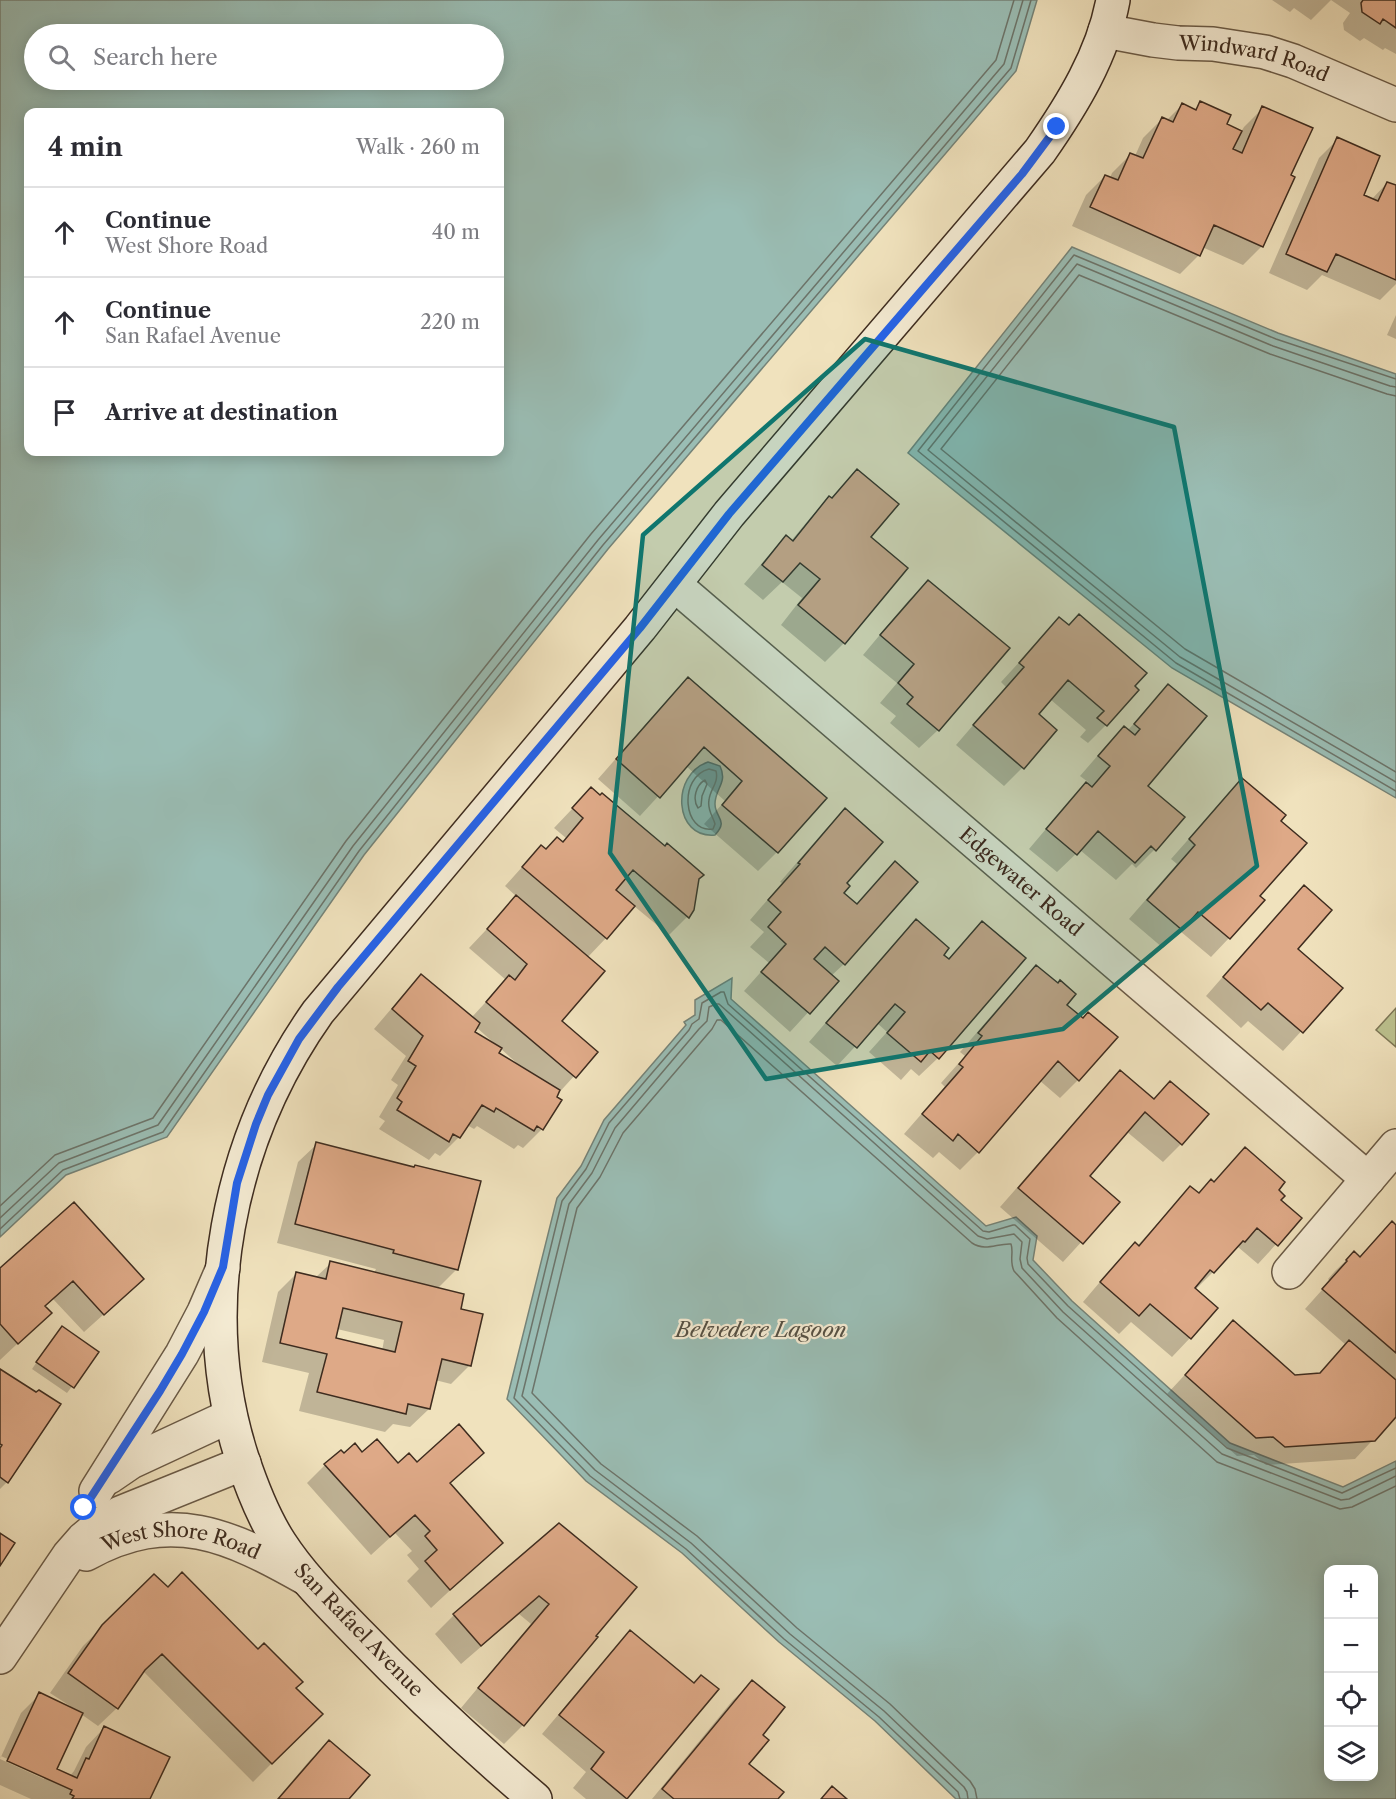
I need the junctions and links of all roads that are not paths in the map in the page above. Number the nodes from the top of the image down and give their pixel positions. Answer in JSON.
{"nodes":[{"id":1,"x":1113,"y":0,"type":"edge"},
{"id":2,"x":1105,"y":31,"type":"junction"},
{"id":3,"x":1396,"y":105,"type":"edge"},
{"id":4,"x":675,"y":585,"type":"junction"},
{"id":5,"x":1396,"y":1146,"type":"edge"},
{"id":6,"x":1368,"y":1179,"type":"junction"},
{"id":7,"x":223,"y":1267,"type":"junction"},
{"id":8,"x":1289,"y":1272,"type":"dead end"},
{"id":9,"x":231,"y":1416,"type":"junction"},
{"id":10,"x":244,"y":1463,"type":"junction"},
{"id":11,"x":96,"y":1491,"type":"junction"},
{"id":12,"x":57,"y":1572,"type":"junction"},
{"id":13,"x":307,"y":1579,"type":"junction"},
{"id":14,"x":0,"y":1657,"type":"edge"},
{"id":15,"x":536,"y":1799,"type":"edge"}],
"edges":[{"from":1,"to":2,"type":"street","name":"San Rafael Avenue"},
{"from":2,"to":3,"type":"street","name":"Windward Road"},
{"from":2,"to":4,"type":"street","name":"San Rafael Avenue"},
{"from":4,"to":6,"type":"street","name":"Edgewater Road"},
{"from":4,"to":7,"type":"street","name":"San Rafael Avenue"},
{"from":5,"to":6,"type":"street"},
{"from":6,"to":8,"type":"street"},
{"from":7,"to":9,"type":"street","name":"San Rafael Avenue"},
{"from":7,"to":11,"type":"street","name":"West Shore Road"},
{"from":9,"to":10,"type":"street","name":"San Rafael Avenue"},
{"from":9,"to":11,"type":"street","name":"West Shore Road"},
{"from":10,"to":12,"type":"street","name":"West Shore Road"},
{"from":10,"to":13,"type":"street","name":"San Rafael Avenue"},
{"from":11,"to":12,"type":"street","name":"West Shore Road"},
{"from":12,"to":13,"type":"street","name":"West Shore Road"},
{"from":12,"to":14,"type":"street","name":"West Shore Road"},
{"from":13,"to":15,"type":"street","name":"San Rafael Avenue"}]}
